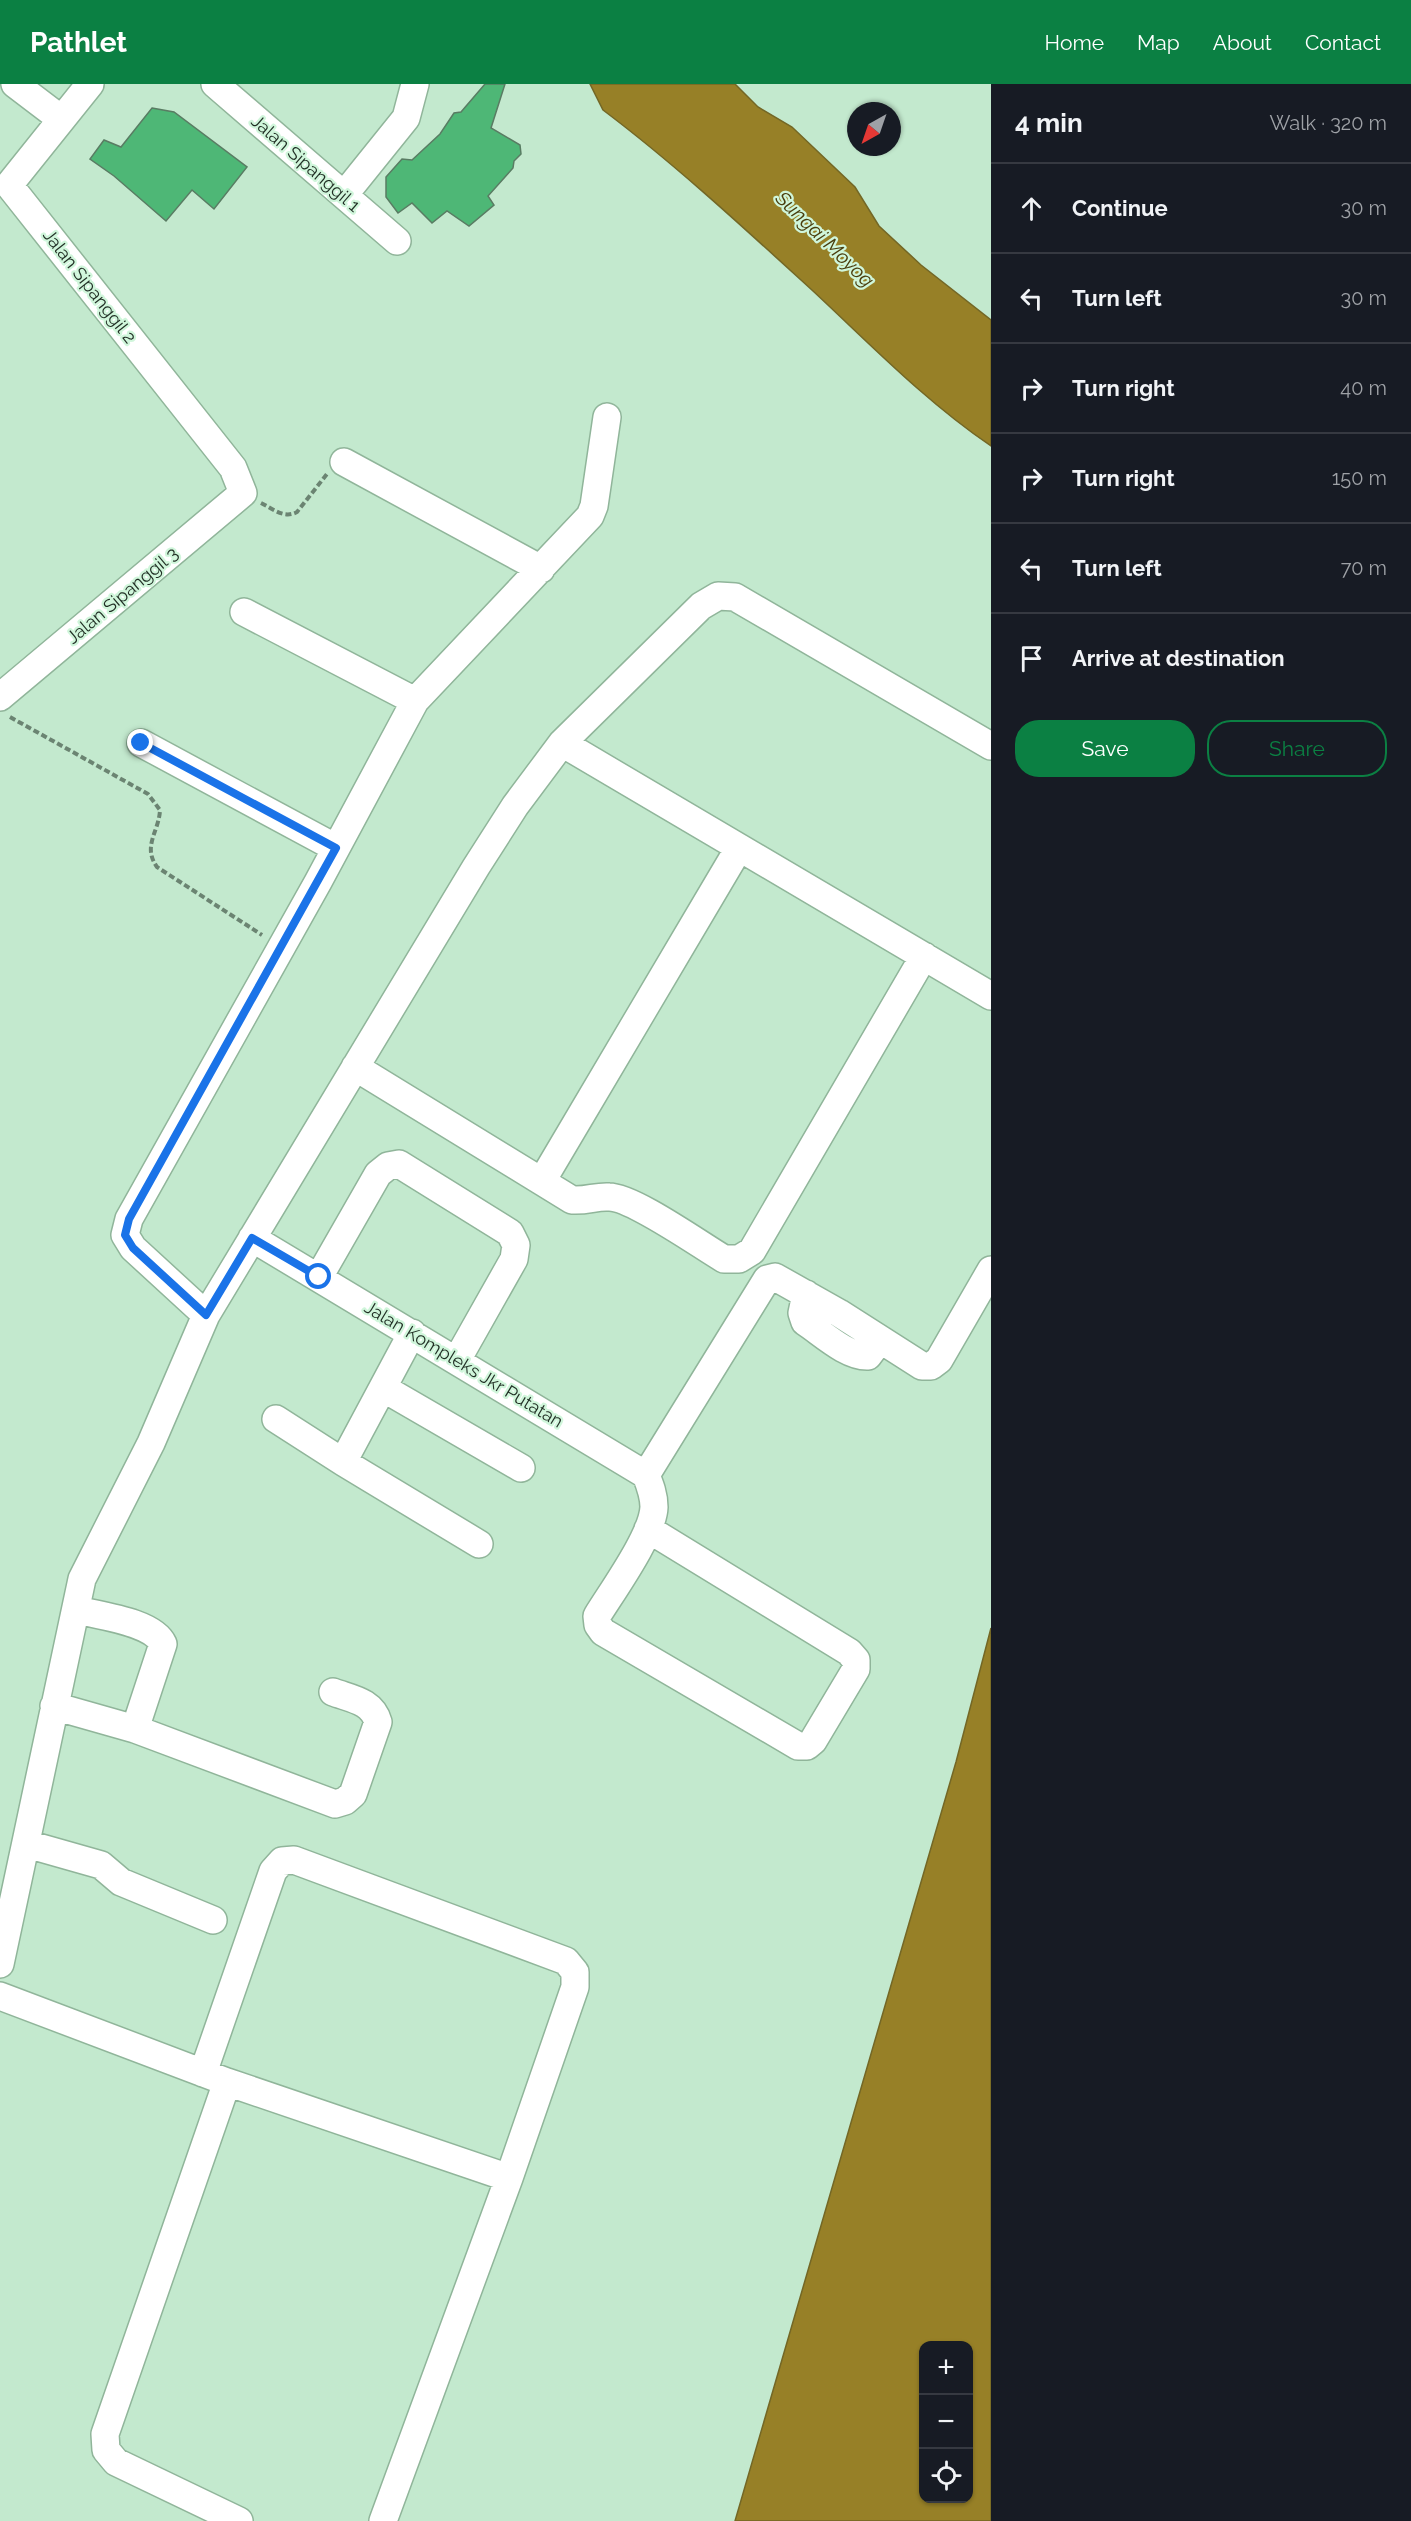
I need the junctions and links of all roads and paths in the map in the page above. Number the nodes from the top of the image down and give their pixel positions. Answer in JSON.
{"nodes":[{"id":1,"x":15,"y":84,"type":"edge"},
{"id":2,"x":90,"y":84,"type":"edge"},
{"id":3,"x":215,"y":84,"type":"edge"},
{"id":4,"x":415,"y":84,"type":"edge"},
{"id":5,"x":61,"y":119,"type":"junction"},
{"id":6,"x":4,"y":182,"type":"edge"},
{"id":7,"x":344,"y":195,"type":"junction"},
{"id":8,"x":397,"y":242,"type":"dead end"},
{"id":9,"x":608,"y":417,"type":"dead end"},
{"id":10,"x":344,"y":462,"type":"joint"},
{"id":11,"x":243,"y":493,"type":"junction"},
{"id":12,"x":541,"y":569,"type":"junction"},
{"id":13,"x":244,"y":612,"type":"dead end"},
{"id":14,"x":0,"y":697,"type":"edge"},
{"id":15,"x":415,"y":701,"type":"junction"},
{"id":16,"x":0,"y":711,"type":"edge"},
{"id":17,"x":141,"y":743,"type":"dead end"},
{"id":18,"x":562,"y":743,"type":"junction"},
{"id":19,"x":991,"y":746,"type":"edge"},
{"id":20,"x":336,"y":848,"type":"junction"},
{"id":21,"x":739,"y":848,"type":"junction"},
{"id":22,"x":281,"y":946,"type":"junction"},
{"id":23,"x":924,"y":956,"type":"junction"},
{"id":24,"x":991,"y":996,"type":"edge"},
{"id":25,"x":355,"y":1068,"type":"junction"},
{"id":26,"x":542,"y":1181,"type":"junction"},
{"id":27,"x":252,"y":1238,"type":"junction"},
{"id":28,"x":991,"y":1270,"type":"edge"},
{"id":29,"x":319,"y":1277,"type":"junction"},
{"id":30,"x":206,"y":1315,"type":"junction"},
{"id":31,"x":412,"y":1333,"type":"junction"},
{"id":32,"x":457,"y":1360,"type":"junction"},
{"id":33,"x":383,"y":1388,"type":"junction"},
{"id":34,"x":276,"y":1419,"type":"dead end"},
{"id":35,"x":343,"y":1462,"type":"junction"},
{"id":36,"x":521,"y":1468,"type":"dead end"},
{"id":37,"x":646,"y":1475,"type":"junction"},
{"id":38,"x":651,"y":1518,"type":"junction"},
{"id":39,"x":480,"y":1544,"type":"dead end"},
{"id":40,"x":77,"y":1610,"type":"junction"},
{"id":41,"x":333,"y":1692,"type":"dead end"},
{"id":42,"x":54,"y":1706,"type":"junction"},
{"id":43,"x":135,"y":1729,"type":"junction"},
{"id":44,"x":27,"y":1844,"type":"junction"},
{"id":45,"x":213,"y":1920,"type":"dead end"},
{"id":46,"x":0,"y":1964,"type":"edge"},
{"id":47,"x":0,"y":1996,"type":"edge"},
{"id":48,"x":215,"y":2077,"type":"junction"},
{"id":49,"x":509,"y":2178,"type":"junction"},
{"id":50,"x":239,"y":2521,"type":"edge"},
{"id":51,"x":384,"y":2521,"type":"edge"}],
"edges":[{"from":1,"to":5,"type":"street"},
{"from":2,"to":5,"type":"street","name":"Jalan Sipanggil 2"},
{"from":3,"to":7,"type":"street","name":"Jalan Sipanggil 1"},
{"from":4,"to":7,"type":"street"},
{"from":5,"to":6,"type":"street","name":"Jalan Sipanggil 2"},
{"from":6,"to":11,"type":"street","name":"Jalan Sipanggil 2"},
{"from":7,"to":8,"type":"street","name":"Jalan Sipanggil 1"},
{"from":9,"to":12,"type":"street"},
{"from":10,"to":11,"type":"path"},
{"from":10,"to":12,"type":"street"},
{"from":11,"to":14,"type":"street","name":"Jalan Sipanggil 3"},
{"from":12,"to":15,"type":"street"},
{"from":13,"to":15,"type":"street"},
{"from":15,"to":20,"type":"street"},
{"from":16,"to":22,"type":"path"},
{"from":17,"to":20,"type":"street"},
{"from":18,"to":19,"type":"street"},
{"from":18,"to":21,"type":"street"},
{"from":18,"to":25,"type":"street"},
{"from":20,"to":22,"type":"street"},
{"from":21,"to":23,"type":"street"},
{"from":21,"to":26,"type":"street"},
{"from":22,"to":30,"type":"street"},
{"from":23,"to":24,"type":"street"},
{"from":23,"to":26,"type":"street"},
{"from":25,"to":26,"type":"street"},
{"from":25,"to":27,"type":"street"},
{"from":27,"to":29,"type":"street","name":"Jalan Kompleks Jkr Putatan"},
{"from":27,"to":30,"type":"street"},
{"from":28,"to":37,"type":"street"},
{"from":29,"to":31,"type":"street","name":"Jalan Kompleks Jkr Putatan"},
{"from":29,"to":32,"type":"street"},
{"from":30,"to":40,"type":"street"},
{"from":31,"to":32,"type":"street","name":"Jalan Kompleks Jkr Putatan"},
{"from":31,"to":33,"type":"street"},
{"from":32,"to":37,"type":"street","name":"Jalan Kompleks Jkr Putatan"},
{"from":33,"to":35,"type":"street"},
{"from":33,"to":36,"type":"street"},
{"from":34,"to":35,"type":"street"},
{"from":35,"to":39,"type":"street"},
{"from":37,"to":38,"type":"street"},
{"from":38,"to":38,"type":"street"},
{"from":40,"to":42,"type":"street"},
{"from":40,"to":43,"type":"street"},
{"from":41,"to":43,"type":"street"},
{"from":42,"to":43,"type":"street"},
{"from":42,"to":44,"type":"street"},
{"from":44,"to":45,"type":"street"},
{"from":44,"to":46,"type":"street"},
{"from":47,"to":48,"type":"street"},
{"from":48,"to":49,"type":"street"},
{"from":48,"to":49,"type":"street"},
{"from":48,"to":50,"type":"street"},
{"from":49,"to":51,"type":"street"}]}
